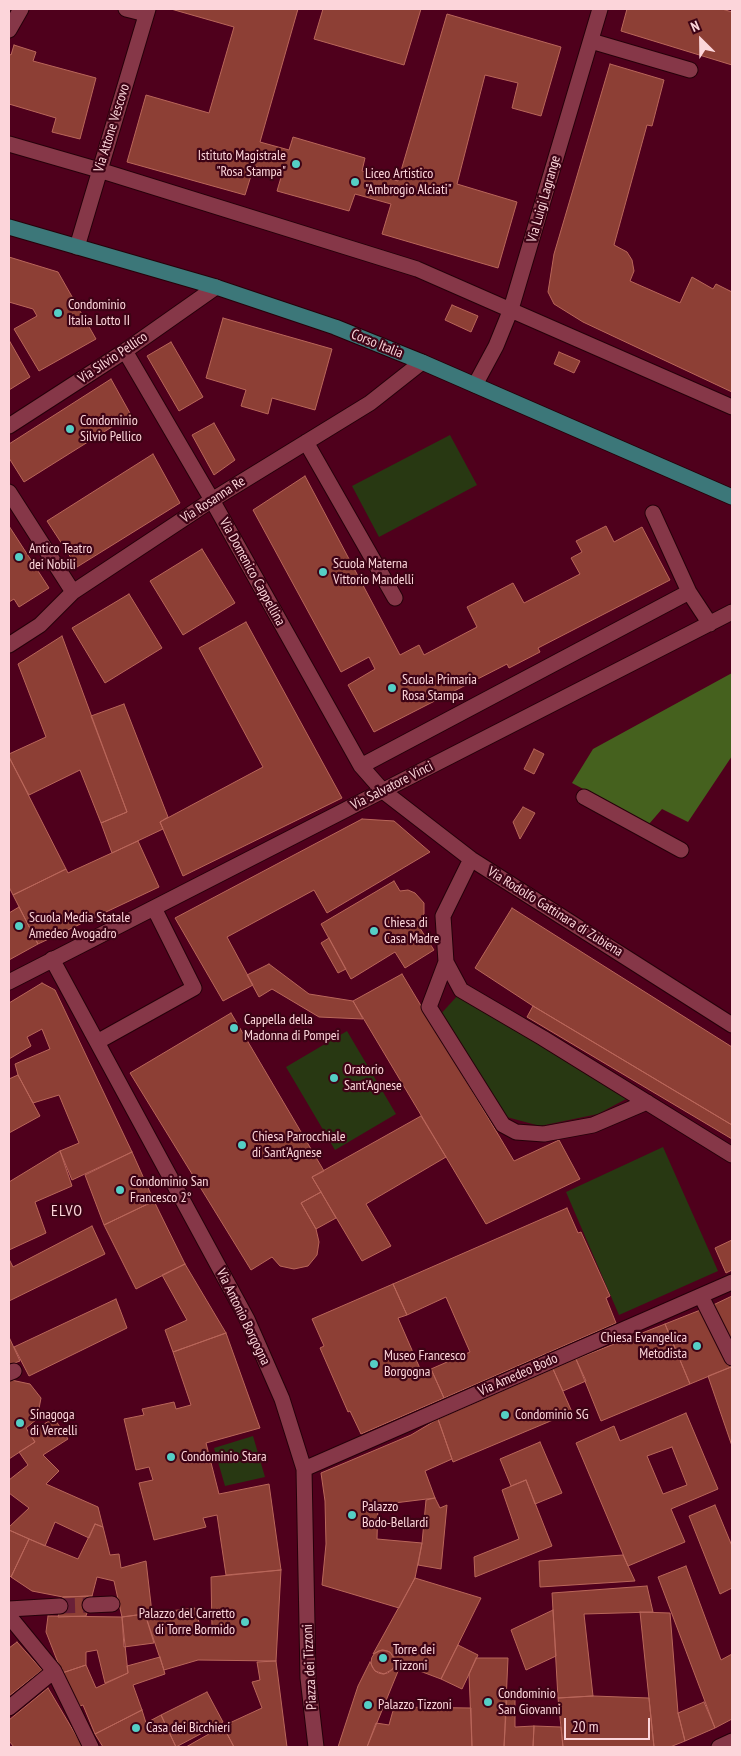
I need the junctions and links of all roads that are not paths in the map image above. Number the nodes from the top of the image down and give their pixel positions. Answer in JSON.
{"nodes":[{"id":1,"x":21,"y":9,"type":"edge"},
{"id":2,"x":126,"y":9,"type":"edge"},
{"id":3,"x":600,"y":9,"type":"edge"},
{"id":4,"x":147,"y":12,"type":"edge"},
{"id":5,"x":9,"y":30,"type":"edge"},
{"id":6,"x":591,"y":41,"type":"junction"},
{"id":7,"x":690,"y":70,"type":"dead end"},
{"id":8,"x":9,"y":144,"type":"edge"},
{"id":9,"x":98,"y":170,"type":"junction"},
{"id":10,"x":9,"y":227,"type":"edge"},
{"id":11,"x":77,"y":247,"type":"junction"},
{"id":12,"x":216,"y":287,"type":"junction"},
{"id":13,"x":510,"y":309,"type":"junction"},
{"id":14,"x":125,"y":351,"type":"junction"},
{"id":15,"x":422,"y":362,"type":"junction"},
{"id":16,"x":474,"y":385,"type":"junction"},
{"id":17,"x":732,"y":407,"type":"edge"},
{"id":18,"x":9,"y":426,"type":"edge"},
{"id":19,"x":306,"y":442,"type":"junction"},
{"id":20,"x":9,"y":492,"type":"edge"},
{"id":21,"x":732,"y":497,"type":"edge"},
{"id":22,"x":212,"y":500,"type":"junction"},
{"id":23,"x":653,"y":513,"type":"dead end"},
{"id":24,"x":73,"y":592,"type":"junction"},
{"id":25,"x":689,"y":592,"type":"junction"},
{"id":26,"x":395,"y":598,"type":"dead end"},
{"id":27,"x":732,"y":612,"type":"edge"},
{"id":28,"x":710,"y":624,"type":"junction"},
{"id":29,"x":9,"y":646,"type":"edge"},
{"id":30,"x":360,"y":766,"type":"junction"},
{"id":31,"x":383,"y":790,"type":"junction"},
{"id":32,"x":584,"y":798,"type":"dead end"},
{"id":33,"x":682,"y":850,"type":"dead end"},
{"id":34,"x":471,"y":858,"type":"junction"},
{"id":35,"x":154,"y":908,"type":"junction"},
{"id":36,"x":52,"y":959,"type":"junction"},
{"id":37,"x":446,"y":962,"type":"junction"},
{"id":38,"x":9,"y":982,"type":"edge"},
{"id":39,"x":732,"y":1025,"type":"edge"},
{"id":40,"x":97,"y":1042,"type":"junction"},
{"id":41,"x":647,"y":1102,"type":"junction"},
{"id":42,"x":732,"y":1155,"type":"edge"},
{"id":43,"x":732,"y":1282,"type":"edge"},
{"id":44,"x":701,"y":1296,"type":"junction"},
{"id":45,"x":732,"y":1358,"type":"edge"},
{"id":46,"x":304,"y":1469,"type":"junction"},
{"id":47,"x":307,"y":1587,"type":"joint"},
{"id":48,"x":112,"y":1604,"type":"dead end"},
{"id":49,"x":90,"y":1605,"type":"tunnel mouth"},
{"id":50,"x":60,"y":1606,"type":"tunnel mouth"},
{"id":51,"x":9,"y":1608,"type":"edge"},
{"id":52,"x":9,"y":1616,"type":"edge"},
{"id":53,"x":54,"y":1671,"type":"junction"},
{"id":54,"x":9,"y":1708,"type":"edge"},
{"id":55,"x":732,"y":1741,"type":"edge"},
{"id":56,"x":91,"y":1747,"type":"edge"},
{"id":57,"x":316,"y":1747,"type":"edge"},
{"id":58,"x":719,"y":1747,"type":"edge"}],
"edges":[{"from":1,"to":5,"type":"street"},
{"from":2,"to":4,"type":"street"},
{"from":3,"to":6,"type":"street","name":"Via Luigi Lagrange"},
{"from":4,"to":9,"type":"street","name":"Via Attone Vescovo"},
{"from":6,"to":7,"type":"street"},
{"from":6,"to":13,"type":"street","name":"Via Luigi Lagrange"},
{"from":8,"to":9,"type":"street"},
{"from":9,"to":11,"type":"street","name":"Via Attone Vescovo"},
{"from":9,"to":13,"type":"street"},
{"from":10,"to":11,"type":"main road","name":"Corso Italia"},
{"from":11,"to":12,"type":"main road","name":"Corso Italia"},
{"from":12,"to":14,"type":"street","name":"Via Silvio Pellico"},
{"from":12,"to":15,"type":"main road","name":"Corso Italia"},
{"from":13,"to":16,"type":"street","name":"Via Luigi Lagrange"},
{"from":13,"to":17,"type":"street"},
{"from":14,"to":18,"type":"street","name":"Via Silvio Pellico"},
{"from":14,"to":22,"type":"street","name":"Via Domenico Cappellina"},
{"from":15,"to":16,"type":"main road","name":"Corso Italia"},
{"from":15,"to":19,"type":"street","name":"Via Rosanna Re"},
{"from":16,"to":21,"type":"main road","name":"Corso Italia"},
{"from":19,"to":22,"type":"street","name":"Via Rosanna Re"},
{"from":19,"to":26,"type":"street"},
{"from":20,"to":24,"type":"street"},
{"from":22,"to":24,"type":"street","name":"Via Rosanna Re"},
{"from":22,"to":30,"type":"street","name":"Via Domenico Cappellina"},
{"from":23,"to":25,"type":"street"},
{"from":24,"to":29,"type":"street","name":"Via Rosanna Re"},
{"from":25,"to":28,"type":"street"},
{"from":25,"to":30,"type":"street"},
{"from":27,"to":28,"type":"street","name":"Via Salvatore Vinci"},
{"from":28,"to":31,"type":"street","name":"Via Salvatore Vinci"},
{"from":30,"to":31,"type":"street","name":"Via Domenico Cappellina"},
{"from":31,"to":34,"type":"street","name":"Via Rodolfo Gattinara di Zubiena"},
{"from":31,"to":35,"type":"street","name":"Via Salvatore Vinci"},
{"from":32,"to":33,"type":"street"},
{"from":34,"to":37,"type":"street"},
{"from":34,"to":39,"type":"street","name":"Via Rodolfo Gattinara di Zubiena"},
{"from":35,"to":36,"type":"street","name":"Via Salvatore Vinci"},
{"from":35,"to":40,"type":"street"},
{"from":36,"to":38,"type":"street","name":"Via Salvatore Vinci"},
{"from":36,"to":40,"type":"street","name":"Via Antonio Borgogna"},
{"from":37,"to":41,"type":"street"},
{"from":37,"to":41,"type":"street"},
{"from":40,"to":46,"type":"street","name":"Via Antonio Borgogna"},
{"from":41,"to":42,"type":"street"},
{"from":43,"to":44,"type":"street","name":"Via Amedeo Bodo"},
{"from":44,"to":45,"type":"street"},
{"from":44,"to":46,"type":"street","name":"Via Amedeo Bodo"},
{"from":46,"to":47,"type":"street","name":"Via Antonio Borgogna"},
{"from":47,"to":57,"type":"street","name":"Piazza dei Tizzoni"},
{"from":48,"to":49,"type":"street"},
{"from":50,"to":51,"type":"street"},
{"from":52,"to":53,"type":"street"},
{"from":53,"to":54,"type":"street"},
{"from":53,"to":56,"type":"street"},
{"from":55,"to":58,"type":"street"}]}
